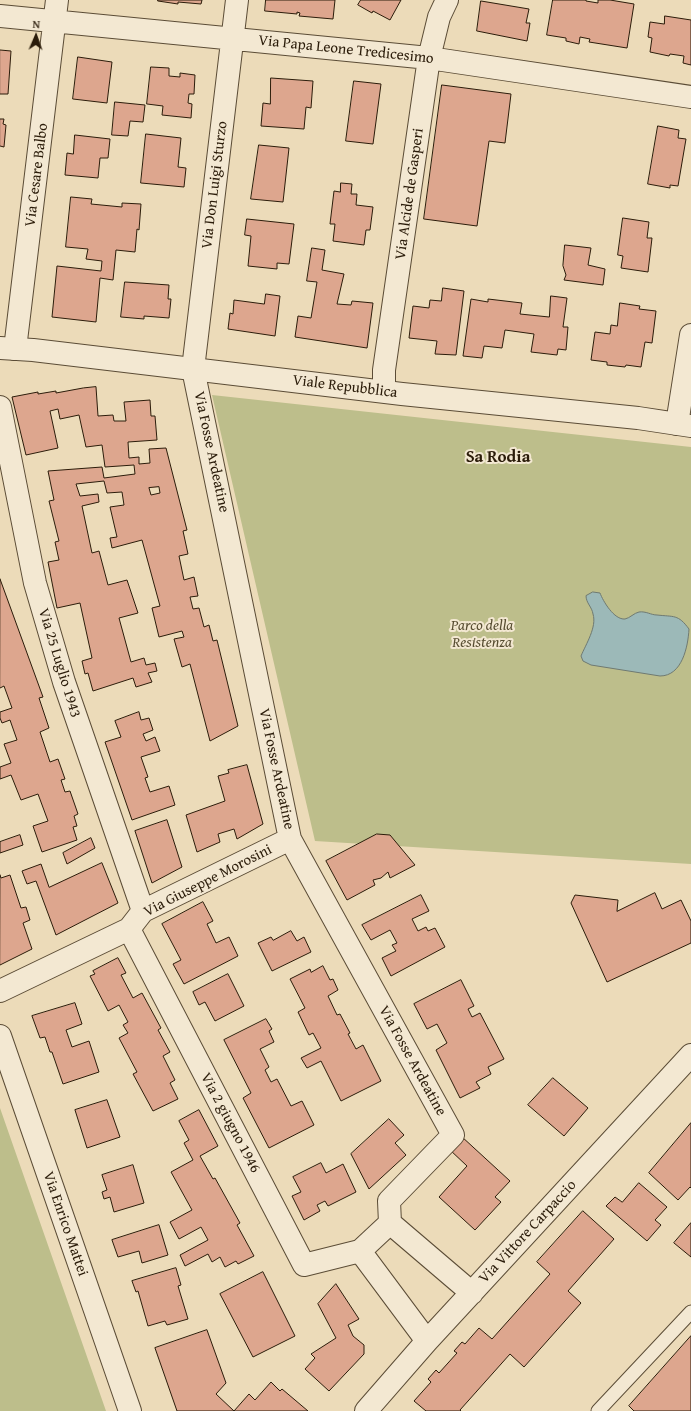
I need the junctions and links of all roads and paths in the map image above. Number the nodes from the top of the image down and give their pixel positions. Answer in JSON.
{"nodes":[{"id":1,"x":57,"y":0,"type":"edge"},
{"id":2,"x":238,"y":0,"type":"edge"},
{"id":3,"x":447,"y":0,"type":"edge"},
{"id":4,"x":0,"y":16,"type":"edge"},
{"id":5,"x":55,"y":22,"type":"junction"},
{"id":6,"x":233,"y":39,"type":"junction"},
{"id":7,"x":429,"y":58,"type":"junction"},
{"id":8,"x":691,"y":97,"type":"edge"},
{"id":9,"x":691,"y":335,"type":"edge"},
{"id":10,"x":8,"y":349,"type":"edge"},
{"id":11,"x":193,"y":369,"type":"junction"},
{"id":12,"x":384,"y":391,"type":"junction"},
{"id":13,"x":0,"y":407,"type":"edge"},
{"id":14,"x":684,"y":425,"type":"edge"},
{"id":15,"x":290,"y":839,"type":"junction"},
{"id":16,"x":143,"y":911,"type":"junction"},
{"id":17,"x":129,"y":929,"type":"junction"},
{"id":18,"x":0,"y":991,"type":"edge"},
{"id":19,"x":0,"y":1036,"type":"edge"},
{"id":20,"x":691,"y":1054,"type":"edge"},
{"id":21,"x":390,"y":1222,"type":"junction"},
{"id":22,"x":360,"y":1251,"type":"junction"},
{"id":23,"x":472,"y":1293,"type":"junction"},
{"id":24,"x":691,"y":1312,"type":"edge"},
{"id":25,"x":427,"y":1341,"type":"junction"},
{"id":26,"x":130,"y":1411,"type":"edge"},
{"id":27,"x":366,"y":1411,"type":"edge"},
{"id":28,"x":598,"y":1411,"type":"edge"}],
"edges":[{"from":1,"to":5,"type":"street","name":"Via Cesare Balbo"},
{"from":2,"to":6,"type":"street","name":"Via Don Luigi Sturzo"},
{"from":3,"to":7,"type":"street","name":"Via Alcide de Gasperi"},
{"from":4,"to":5,"type":"street","name":"Via Papa Leone Tredicesimo"},
{"from":5,"to":6,"type":"street","name":"Via Papa Leone Tredicesimo"},
{"from":5,"to":10,"type":"street","name":"Via Cesare Balbo"},
{"from":6,"to":7,"type":"street","name":"Via Papa Leone Tredicesimo"},
{"from":6,"to":11,"type":"street","name":"Via Don Luigi Sturzo"},
{"from":7,"to":8,"type":"street","name":"Via Papa Leone Tredicesimo"},
{"from":7,"to":12,"type":"street","name":"Via Alcide de Gasperi"},
{"from":9,"to":14,"type":"street"},
{"from":10,"to":11,"type":"street","name":"Viale Repubblica"},
{"from":11,"to":12,"type":"street","name":"Viale Repubblica"},
{"from":11,"to":15,"type":"street","name":"Via Fosse Ardeatine"},
{"from":12,"to":14,"type":"street","name":"Viale Repubblica"},
{"from":13,"to":16,"type":"street","name":"Via 25 Luglio 1943"},
{"from":15,"to":16,"type":"street","name":"Via Giuseppe Morosini"},
{"from":15,"to":21,"type":"street","name":"Via Fosse Ardeatine"},
{"from":16,"to":17,"type":"street","name":"Via Giuseppe Morosini"},
{"from":17,"to":18,"type":"street","name":"Via Giuseppe Morosini"},
{"from":17,"to":22,"type":"street","name":"Via 2 giugno 1946"},
{"from":19,"to":26,"type":"street","name":"Via Enrico Mattei"},
{"from":20,"to":23,"type":"street","name":"Via Vittore Carpaccio"},
{"from":21,"to":22,"type":"street"},
{"from":21,"to":23,"type":"street"},
{"from":22,"to":25,"type":"street"},
{"from":23,"to":25,"type":"street","name":"Via Vittore Carpaccio"},
{"from":24,"to":28,"type":"lane"},
{"from":25,"to":27,"type":"street","name":"Via Vittore Carpaccio"}]}
